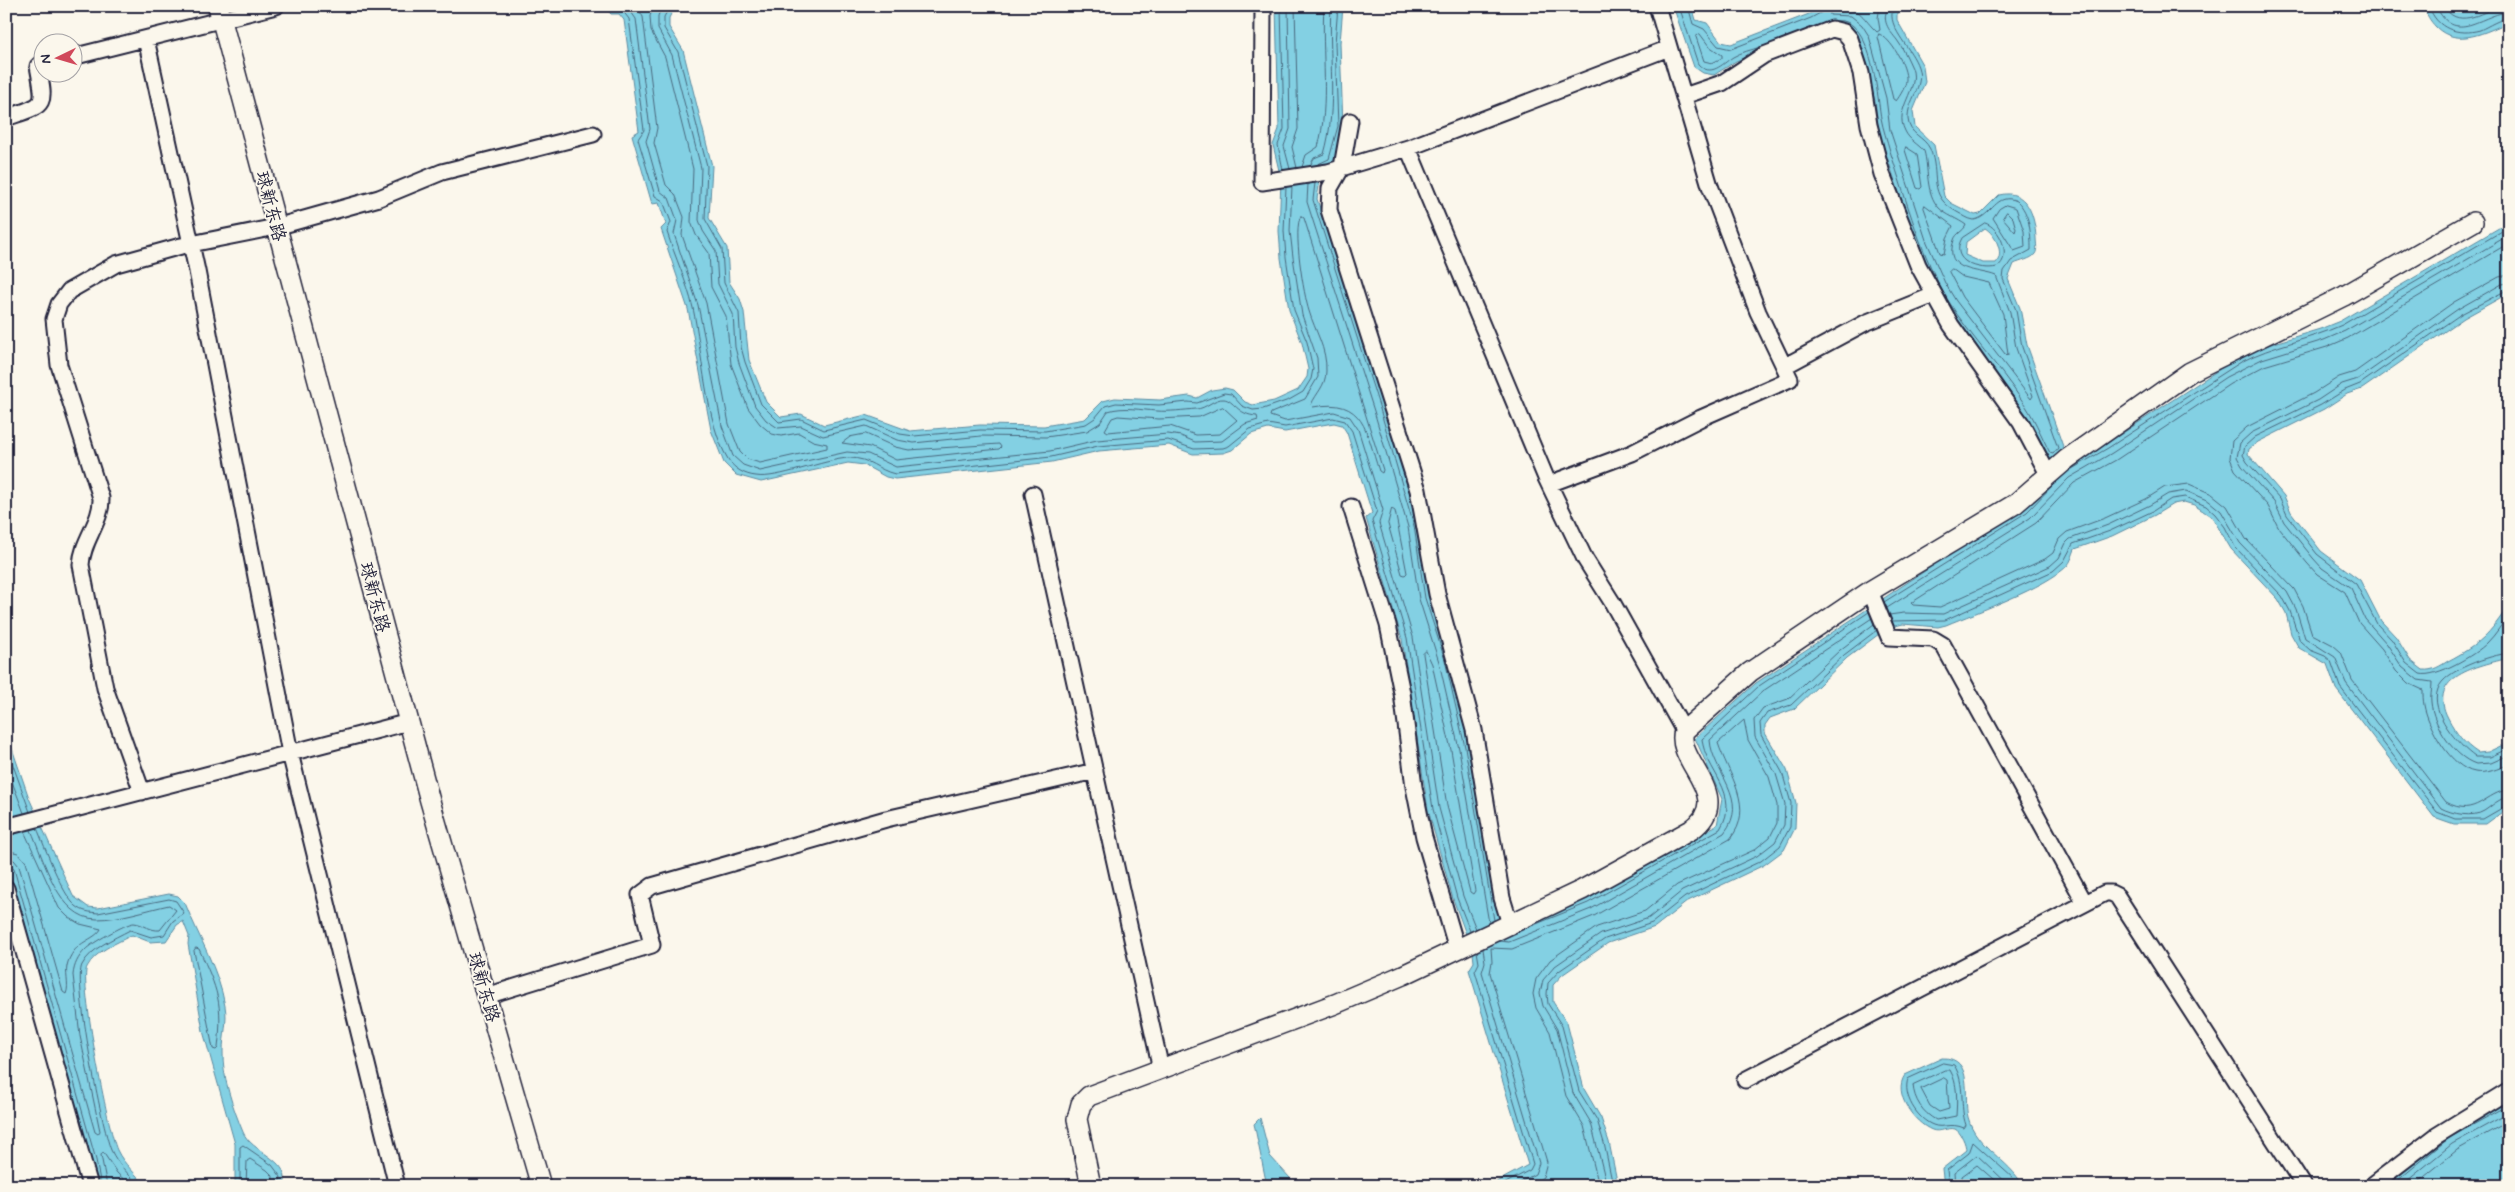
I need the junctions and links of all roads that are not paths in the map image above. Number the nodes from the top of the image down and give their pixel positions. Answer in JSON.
{"nodes":[{"id":1,"x":276,"y":6,"type":"edge"},
{"id":2,"x":1263,"y":6,"type":"edge"},
{"id":3,"x":1657,"y":6,"type":"edge"},
{"id":4,"x":220,"y":13,"type":"edge"},
{"id":5,"x":146,"y":39,"type":"junction"},
{"id":6,"x":1669,"y":48,"type":"junction"},
{"id":7,"x":82,"y":55,"type":"edge"},
{"id":8,"x":41,"y":82,"type":"edge"},
{"id":9,"x":1684,"y":96,"type":"junction"},
{"id":10,"x":6,"y":118,"type":"edge"},
{"id":11,"x":1350,"y":121,"type":"dead end"},
{"id":12,"x":593,"y":134,"type":"dead end"},
{"id":13,"x":1408,"y":148,"type":"junction"},
{"id":14,"x":1335,"y":170,"type":"junction"},
{"id":15,"x":2473,"y":222,"type":"dead end"},
{"id":16,"x":276,"y":228,"type":"junction"},
{"id":17,"x":191,"y":244,"type":"junction"},
{"id":18,"x":1934,"y":295,"type":"junction"},
{"id":19,"x":1785,"y":366,"type":"junction"},
{"id":20,"x":2048,"y":474,"type":"junction"},
{"id":21,"x":1549,"y":484,"type":"junction"},
{"id":22,"x":1033,"y":494,"type":"dead end"},
{"id":23,"x":1351,"y":507,"type":"dead end"},
{"id":24,"x":1871,"y":595,"type":"junction"},
{"id":25,"x":409,"y":722,"type":"junction"},
{"id":26,"x":1684,"y":731,"type":"junction"},
{"id":27,"x":290,"y":753,"type":"junction"},
{"id":28,"x":1095,"y":771,"type":"junction"},
{"id":29,"x":142,"y":792,"type":"junction"},
{"id":30,"x":6,"y":827,"type":"edge"},
{"id":31,"x":6,"y":888,"type":"edge"},
{"id":32,"x":2085,"y":903,"type":"junction"},
{"id":33,"x":1507,"y":925,"type":"junction"},
{"id":34,"x":1459,"y":948,"type":"junction"},
{"id":35,"x":486,"y":996,"type":"junction"},
{"id":36,"x":1161,"y":1069,"type":"junction"},
{"id":37,"x":1745,"y":1080,"type":"dead end"},
{"id":38,"x":2509,"y":1091,"type":"edge"},
{"id":39,"x":90,"y":1186,"type":"edge"},
{"id":40,"x":396,"y":1186,"type":"edge"},
{"id":41,"x":540,"y":1186,"type":"edge"},
{"id":42,"x":1091,"y":1186,"type":"edge"},
{"id":43,"x":2304,"y":1186,"type":"edge"},
{"id":44,"x":2371,"y":1186,"type":"edge"}],
"edges":[{"from":1,"to":4,"type":"street"},
{"from":2,"to":14,"type":"street"},
{"from":3,"to":6,"type":"street"},
{"from":4,"to":5,"type":"street"},
{"from":4,"to":16,"type":"street","name":"球新东路"},
{"from":5,"to":7,"type":"street"},
{"from":5,"to":17,"type":"street"},
{"from":6,"to":9,"type":"street"},
{"from":6,"to":13,"type":"street"},
{"from":8,"to":10,"type":"street"},
{"from":9,"to":18,"type":"street"},
{"from":9,"to":19,"type":"street"},
{"from":11,"to":14,"type":"street"},
{"from":12,"to":16,"type":"street"},
{"from":13,"to":14,"type":"street"},
{"from":13,"to":21,"type":"street"},
{"from":14,"to":33,"type":"street"},
{"from":15,"to":20,"type":"street"},
{"from":16,"to":17,"type":"street"},
{"from":16,"to":25,"type":"street","name":"球新东路"},
{"from":17,"to":27,"type":"street"},
{"from":17,"to":29,"type":"street"},
{"from":18,"to":19,"type":"street"},
{"from":18,"to":20,"type":"street"},
{"from":19,"to":21,"type":"street"},
{"from":20,"to":24,"type":"street"},
{"from":21,"to":26,"type":"street"},
{"from":22,"to":28,"type":"street"},
{"from":23,"to":34,"type":"street"},
{"from":24,"to":26,"type":"street"},
{"from":24,"to":32,"type":"street"},
{"from":25,"to":27,"type":"street"},
{"from":25,"to":35,"type":"street","name":"球新东路"},
{"from":26,"to":33,"type":"street"},
{"from":27,"to":29,"type":"street"},
{"from":27,"to":40,"type":"street"},
{"from":28,"to":35,"type":"street"},
{"from":28,"to":36,"type":"street"},
{"from":29,"to":30,"type":"street"},
{"from":31,"to":39,"type":"street"},
{"from":32,"to":37,"type":"street"},
{"from":32,"to":43,"type":"street"},
{"from":33,"to":34,"type":"street"},
{"from":34,"to":36,"type":"street"},
{"from":35,"to":41,"type":"street","name":"球新东路"},
{"from":36,"to":42,"type":"street"},
{"from":38,"to":44,"type":"street"}]}
